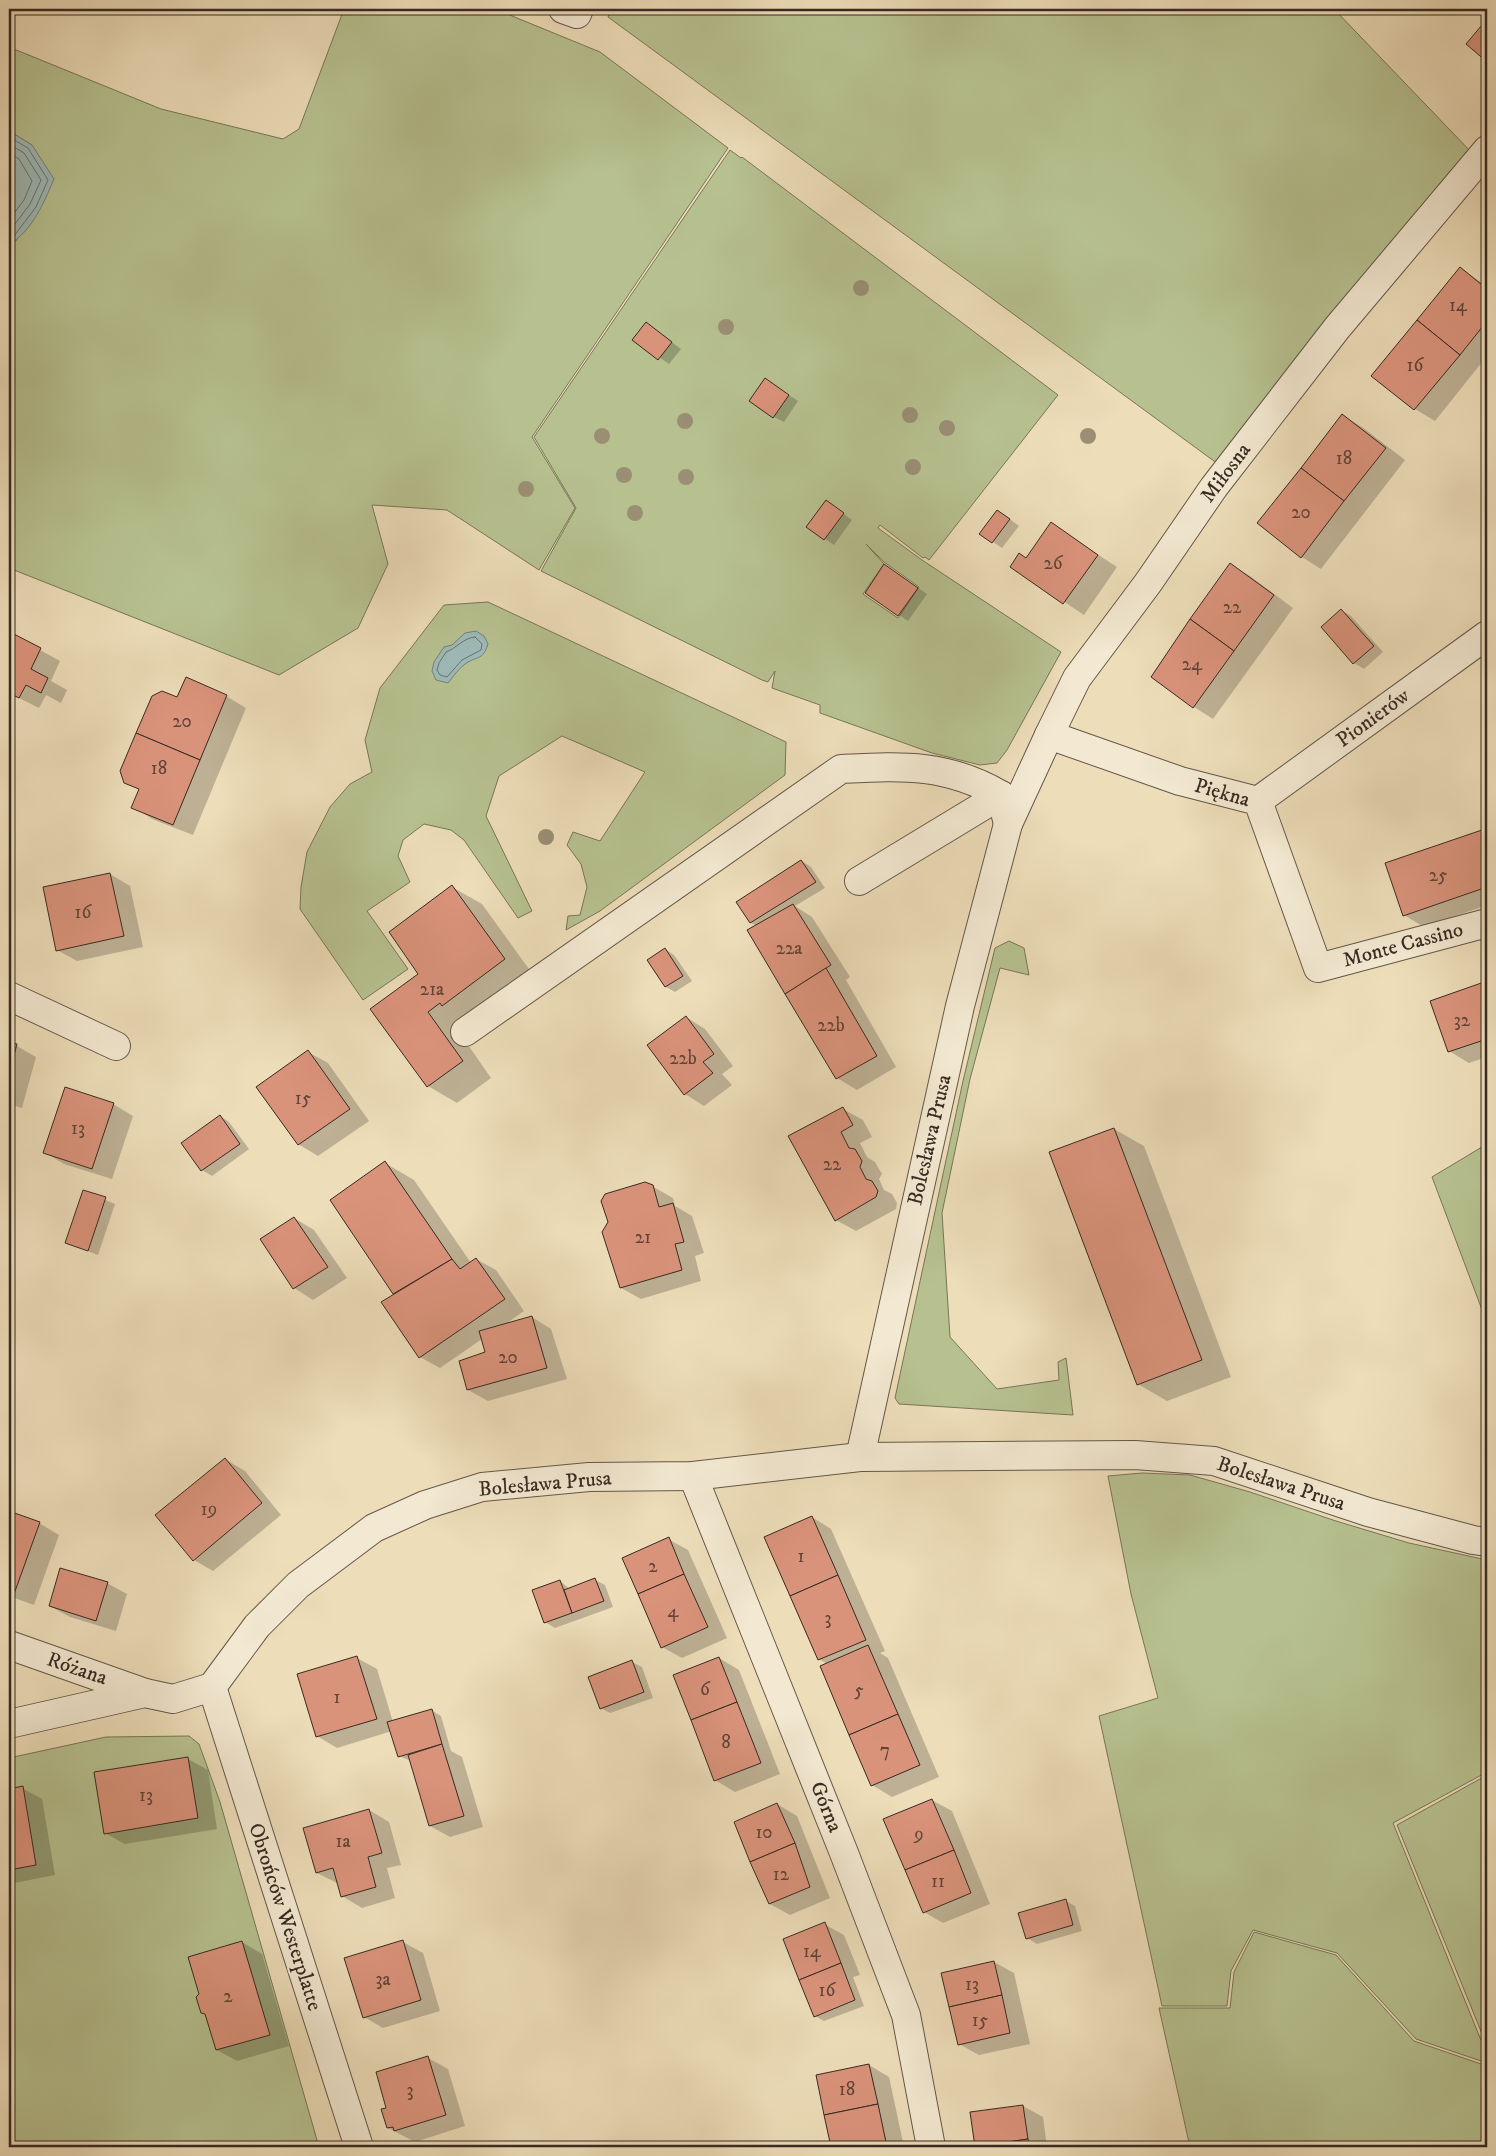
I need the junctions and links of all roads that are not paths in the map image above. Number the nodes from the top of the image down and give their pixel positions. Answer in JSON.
{"nodes":[{"id":1,"x":1487,"y":150,"type":"edge"},
{"id":2,"x":1487,"y":635,"type":"edge"},
{"id":3,"x":1049,"y":735,"type":"junction"},
{"id":4,"x":1001,"y":795,"type":"junction"},
{"id":5,"x":1258,"y":801,"type":"junction"},
{"id":6,"x":1008,"y":824,"type":"junction"},
{"id":7,"x":859,"y":881,"type":"dead end"},
{"id":8,"x":1487,"y":923,"type":"edge"},
{"id":9,"x":1318,"y":968,"type":"joint"},
{"id":10,"x":9,"y":996,"type":"edge"},
{"id":11,"x":465,"y":1032,"type":"dead end"},
{"id":12,"x":116,"y":1046,"type":"dead end"},
{"id":13,"x":860,"y":1457,"type":"junction"},
{"id":14,"x":693,"y":1476,"type":"junction"},
{"id":15,"x":1487,"y":1542,"type":"edge"},
{"id":16,"x":9,"y":1645,"type":"edge"},
{"id":17,"x":212,"y":1687,"type":"junction"},
{"id":18,"x":145,"y":1693,"type":"junction"},
{"id":19,"x":9,"y":1724,"type":"edge"},
{"id":20,"x":359,"y":2147,"type":"edge"},
{"id":21,"x":931,"y":2147,"type":"edge"}],
"edges":[{"from":1,"to":3,"type":"street","name":"Miłosna"},
{"from":2,"to":5,"type":"street","name":"Pionierów"},
{"from":3,"to":5,"type":"street","name":"Piękna"},
{"from":3,"to":6,"type":"street","name":"Miłosna"},
{"from":4,"to":6,"type":"street"},
{"from":4,"to":7,"type":"street"},
{"from":4,"to":11,"type":"street"},
{"from":5,"to":9,"type":"street","name":"Piękna"},
{"from":6,"to":13,"type":"street","name":"Bolesława Prusa"},
{"from":8,"to":9,"type":"street","name":"Monte Cassino"},
{"from":10,"to":12,"type":"street"},
{"from":13,"to":14,"type":"street","name":"Bolesława Prusa"},
{"from":13,"to":15,"type":"street","name":"Bolesława Prusa"},
{"from":14,"to":17,"type":"street","name":"Bolesława Prusa"},
{"from":14,"to":21,"type":"street","name":"Górna"},
{"from":16,"to":18,"type":"street","name":"Różana"},
{"from":17,"to":18,"type":"street"},
{"from":17,"to":20,"type":"street","name":"Obrońców Westerplatte"},
{"from":18,"to":19,"type":"street"}]}
